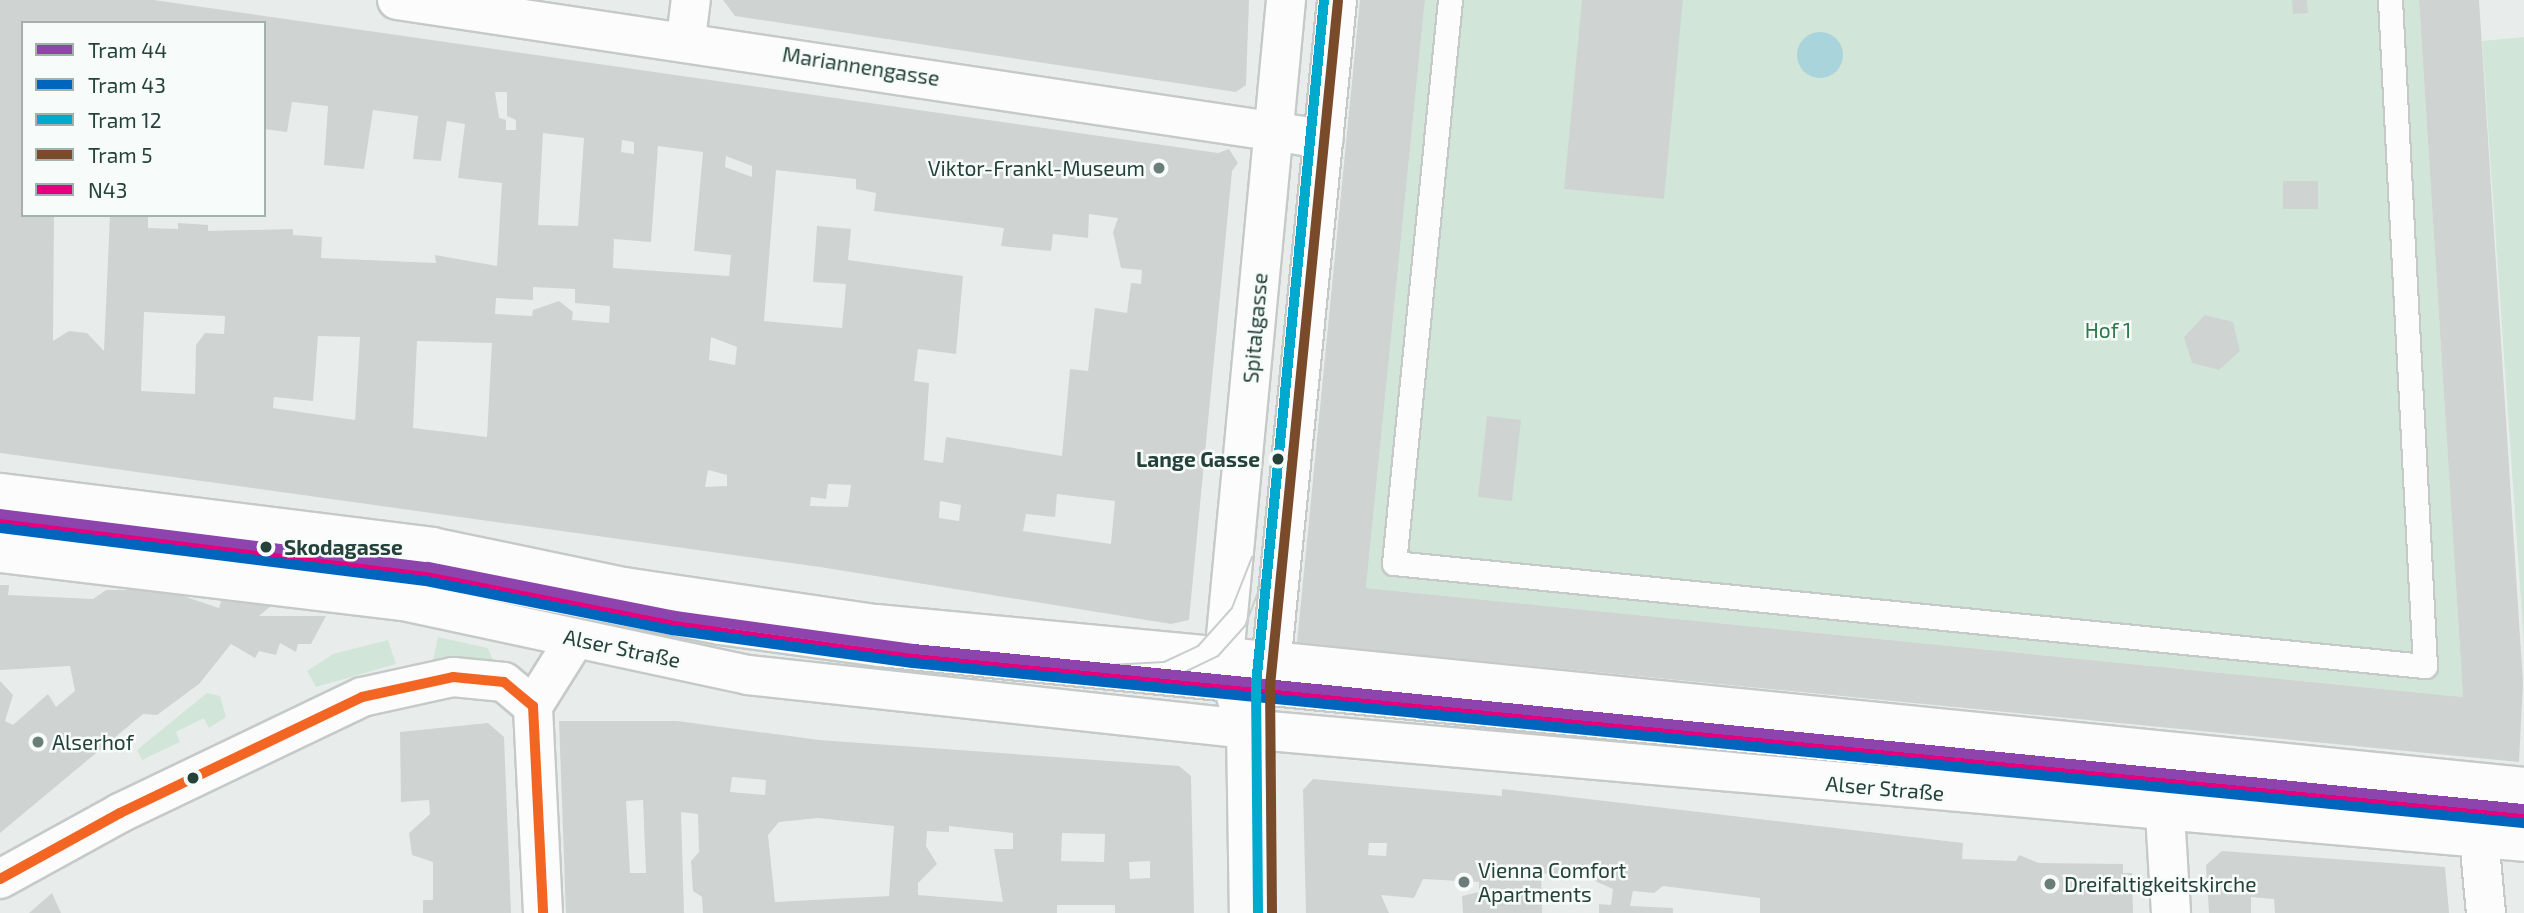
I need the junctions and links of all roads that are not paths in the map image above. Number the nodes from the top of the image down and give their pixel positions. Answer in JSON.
{"nodes":[{"id":1,"x":397,"y":0,"type":"edge"},
{"id":2,"x":691,"y":0,"type":"edge"},
{"id":3,"x":1286,"y":0,"type":"edge"},
{"id":4,"x":1337,"y":0,"type":"edge"},
{"id":5,"x":1450,"y":0,"type":"edge"},
{"id":6,"x":2390,"y":0,"type":"edge"},
{"id":7,"x":686,"y":39,"type":"junction"},
{"id":8,"x":1273,"y":130,"type":"junction"},
{"id":9,"x":1324,"y":139,"type":"junction"},
{"id":10,"x":0,"y":493,"type":"edge"},
{"id":11,"x":0,"y":523,"type":"edge"},
{"id":12,"x":0,"y":553,"type":"edge"},
{"id":13,"x":575,"y":639,"type":"junction"},
{"id":14,"x":1247,"y":676,"type":"junction"},
{"id":15,"x":533,"y":706,"type":"junction"},
{"id":16,"x":1245,"y":729,"type":"junction"},
{"id":17,"x":2524,"y":787,"type":"edge"},
{"id":18,"x":2165,"y":814,"type":"junction"},
{"id":19,"x":2524,"y":818,"type":"edge"},
{"id":20,"x":2479,"y":838,"type":"junction"},
{"id":21,"x":2524,"y":842,"type":"edge"},
{"id":22,"x":0,"y":880,"type":"edge"},
{"id":23,"x":543,"y":913,"type":"edge"},
{"id":24,"x":1249,"y":913,"type":"edge"},
{"id":25,"x":2171,"y":913,"type":"edge"},
{"id":26,"x":2486,"y":913,"type":"edge"}],
"edges":[{"from":1,"to":7,"type":"street","name":"Mariannengasse"},
{"from":2,"to":7,"type":"street"},
{"from":3,"to":8,"type":"street","name":"Spitalgasse"},
{"from":4,"to":9,"type":"street"},
{"from":5,"to":6,"type":"lane"},
{"from":7,"to":8,"type":"street","name":"Mariannengasse"},
{"from":8,"to":9,"type":"street","name":"Mariannengasse"},
{"from":8,"to":14,"type":"street","name":"Spitalgasse"},
{"from":9,"to":14,"type":"street"},
{"from":10,"to":14,"type":"street"},
{"from":11,"to":14,"type":"lane"},
{"from":12,"to":13,"type":"street","name":"Alser Straße"},
{"from":13,"to":15,"type":"street"},
{"from":13,"to":16,"type":"street","name":"Alser Straße"},
{"from":14,"to":16,"type":"street"},
{"from":14,"to":17,"type":"street"},
{"from":14,"to":19,"type":"lane"},
{"from":15,"to":22,"type":"street"},
{"from":15,"to":23,"type":"street"},
{"from":16,"to":18,"type":"street","name":"Alser Straße"},
{"from":16,"to":24,"type":"street"},
{"from":18,"to":20,"type":"street","name":"Alser Straße"},
{"from":18,"to":25,"type":"street"},
{"from":20,"to":21,"type":"street","name":"Alser Straße"},
{"from":20,"to":26,"type":"street"}]}
